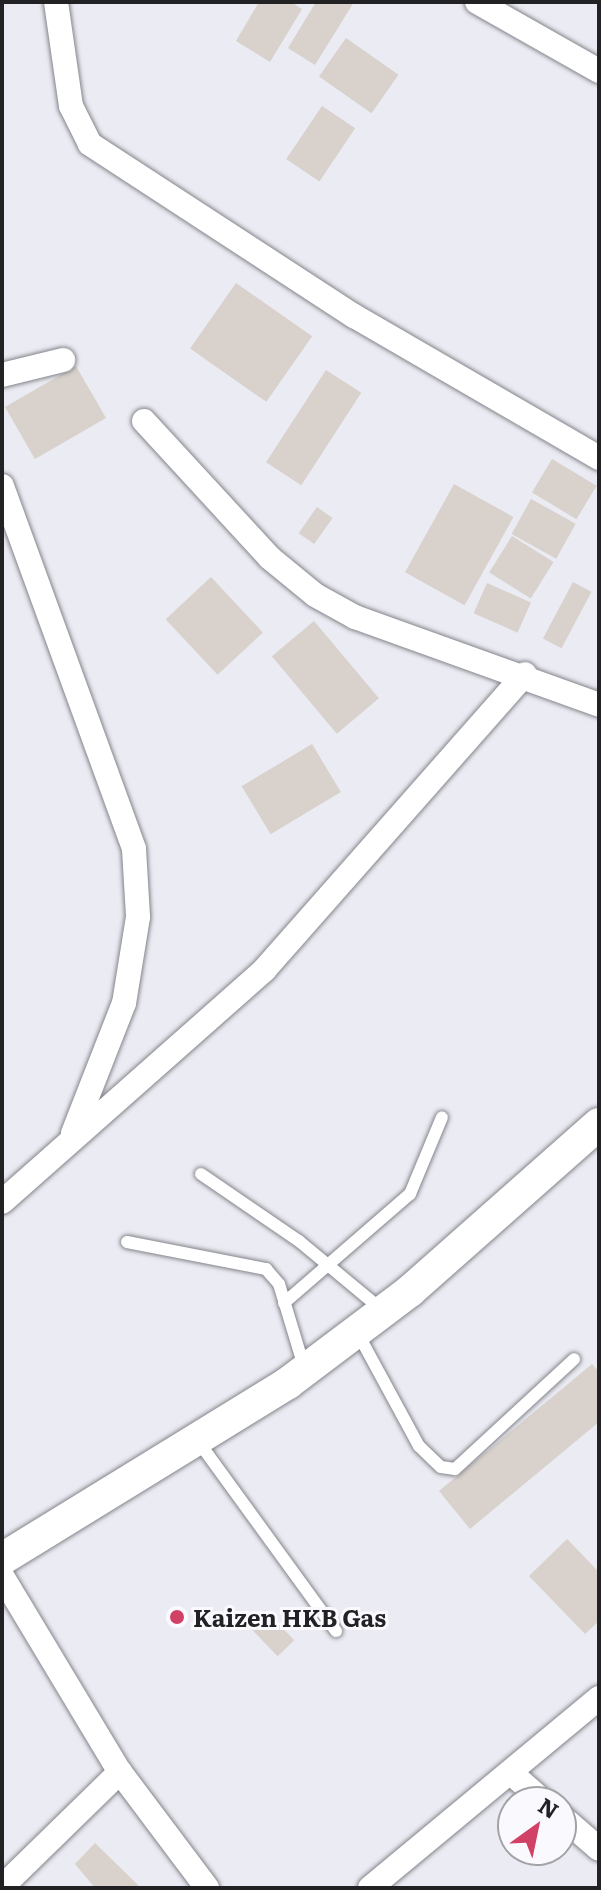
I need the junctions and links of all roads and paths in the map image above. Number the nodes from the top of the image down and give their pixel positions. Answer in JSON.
{"nodes":[{"id":1,"x":56,"y":2,"type":"edge"},
{"id":2,"x":477,"y":2,"type":"edge"},
{"id":3,"x":599,"y":71,"type":"edge"},
{"id":4,"x":63,"y":360,"type":"dead end"},
{"id":5,"x":2,"y":375,"type":"edge"},
{"id":6,"x":144,"y":421,"type":"dead end"},
{"id":7,"x":599,"y":458,"type":"edge"},
{"id":8,"x":2,"y":486,"type":"edge"},
{"id":9,"x":525,"y":674,"type":"junction"},
{"id":10,"x":599,"y":705,"type":"edge"},
{"id":11,"x":442,"y":1117,"type":"dead end"},
{"id":12,"x":599,"y":1124,"type":"edge"},
{"id":13,"x":71,"y":1137,"type":"junction"},
{"id":14,"x":201,"y":1174,"type":"dead end"},
{"id":15,"x":2,"y":1202,"type":"edge"},
{"id":16,"x":127,"y":1242,"type":"dead end"},
{"id":17,"x":329,"y":1270,"type":"junction"},
{"id":18,"x":284,"y":1303,"type":"junction"},
{"id":19,"x":383,"y":1311,"type":"junction"},
{"id":20,"x":357,"y":1332,"type":"junction"},
{"id":21,"x":574,"y":1359,"type":"dead end"},
{"id":22,"x":305,"y":1370,"type":"junction"},
{"id":23,"x":198,"y":1441,"type":"junction"},
{"id":24,"x":2,"y":1559,"type":"edge"},
{"id":25,"x":2,"y":1576,"type":"edge"},
{"id":26,"x":336,"y":1631,"type":"dead end"},
{"id":27,"x":599,"y":1698,"type":"edge"},
{"id":28,"x":120,"y":1772,"type":"junction"},
{"id":29,"x":511,"y":1773,"type":"junction"},
{"id":30,"x":526,"y":1786,"type":"edge"},
{"id":31,"x":577,"y":1830,"type":"edge"},
{"id":32,"x":599,"y":1849,"type":"edge"},
{"id":33,"x":2,"y":1887,"type":"edge"},
{"id":34,"x":207,"y":1888,"type":"edge"},
{"id":35,"x":370,"y":1888,"type":"edge"}],
"edges":[{"from":1,"to":7,"type":"street"},
{"from":2,"to":3,"type":"street"},
{"from":4,"to":5,"type":"street"},
{"from":6,"to":9,"type":"street"},
{"from":8,"to":13,"type":"street"},
{"from":9,"to":10,"type":"street"},
{"from":9,"to":13,"type":"street"},
{"from":11,"to":17,"type":"lane"},
{"from":12,"to":19,"type":"street"},
{"from":13,"to":15,"type":"street"},
{"from":14,"to":17,"type":"lane"},
{"from":16,"to":18,"type":"lane"},
{"from":17,"to":18,"type":"lane"},
{"from":17,"to":19,"type":"lane"},
{"from":18,"to":22,"type":"lane"},
{"from":19,"to":20,"type":"street"},
{"from":20,"to":21,"type":"lane"},
{"from":20,"to":22,"type":"street"},
{"from":22,"to":23,"type":"street"},
{"from":23,"to":24,"type":"street"},
{"from":23,"to":26,"type":"lane"},
{"from":25,"to":28,"type":"street"},
{"from":27,"to":29,"type":"street"},
{"from":28,"to":33,"type":"street"},
{"from":28,"to":34,"type":"street"},
{"from":29,"to":30,"type":"street"},
{"from":29,"to":35,"type":"street"},
{"from":31,"to":32,"type":"street"}]}
